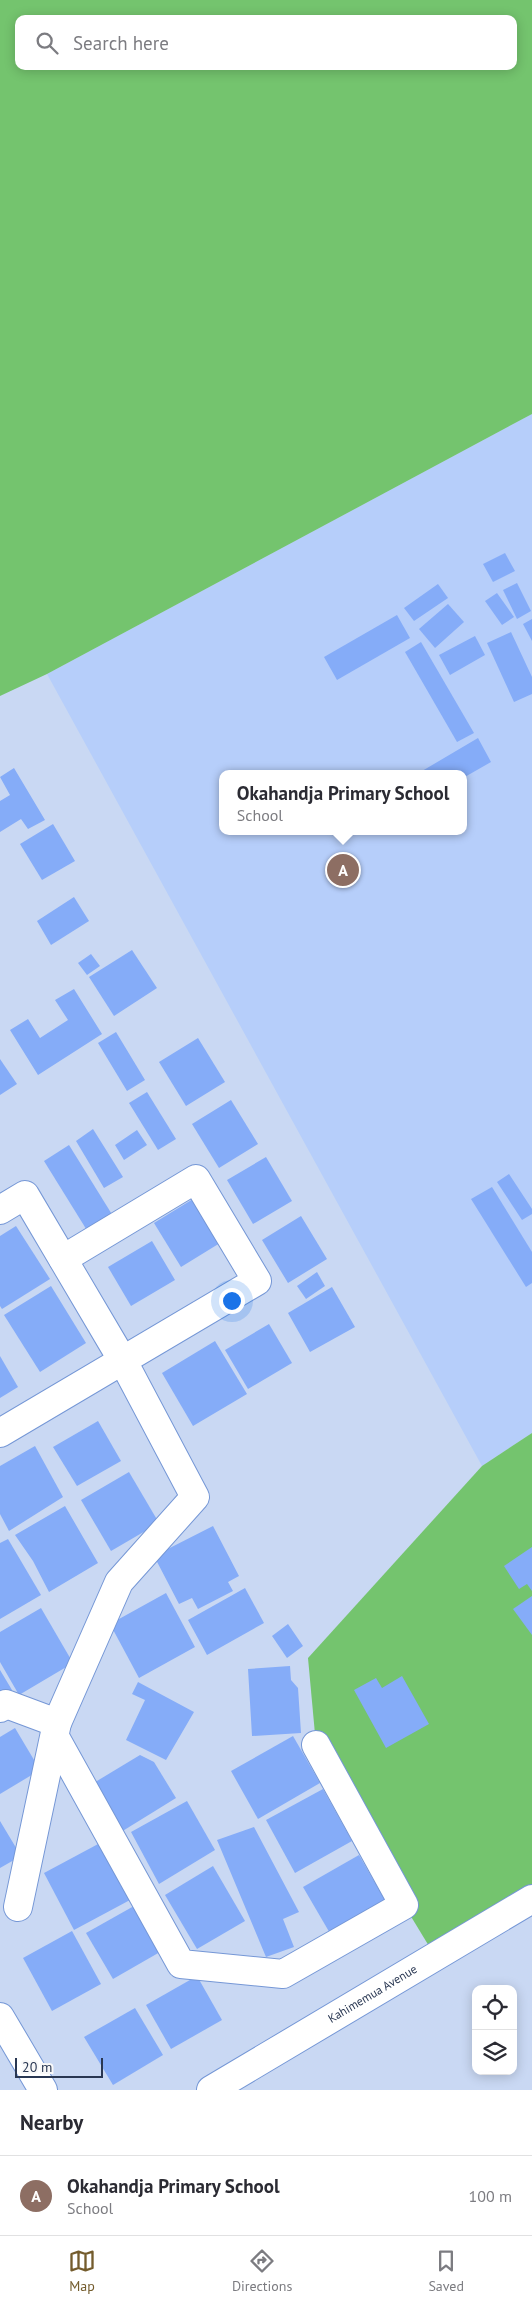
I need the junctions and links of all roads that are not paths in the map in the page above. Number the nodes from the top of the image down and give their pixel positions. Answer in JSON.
{"nodes":[{"id":1,"x":0,"y":1210,"type":"edge"},
{"id":2,"x":63,"y":1258,"type":"junction"},
{"id":3,"x":123,"y":1360,"type":"junction"},
{"id":4,"x":0,"y":1433,"type":"edge"},
{"id":5,"x":0,"y":1708,"type":"edge"},
{"id":6,"x":56,"y":1730,"type":"junction"},
{"id":7,"x":316,"y":1745,"type":"dead end"},
{"id":8,"x":532,"y":1898,"type":"edge"},
{"id":9,"x":18,"y":1907,"type":"dead end"},
{"id":10,"x":0,"y":2016,"type":"edge"},
{"id":11,"x":43,"y":2090,"type":"edge"},
{"id":12,"x":211,"y":2090,"type":"edge"}],
"edges":[{"from":1,"to":2,"type":"street"},
{"from":2,"to":3,"type":"street"},
{"from":2,"to":3,"type":"street"},
{"from":3,"to":4,"type":"street"},
{"from":3,"to":6,"type":"street"},
{"from":5,"to":6,"type":"street"},
{"from":6,"to":7,"type":"street"},
{"from":6,"to":9,"type":"street"},
{"from":8,"to":12,"type":"street","name":"Kahimemua Avenue"},
{"from":10,"to":11,"type":"street"}]}
